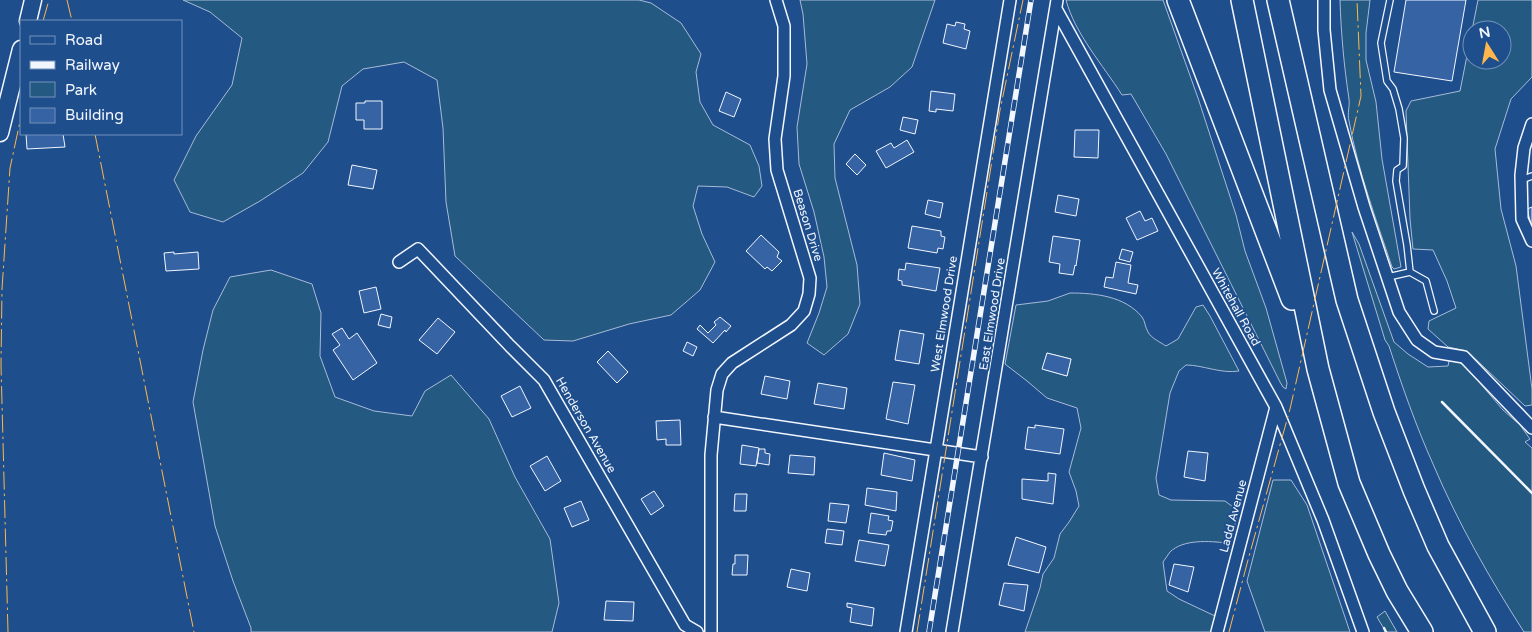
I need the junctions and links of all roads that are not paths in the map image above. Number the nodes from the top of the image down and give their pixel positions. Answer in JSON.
{"nodes":[{"id":1,"x":33,"y":0,"type":"edge"},
{"id":2,"x":776,"y":0,"type":"edge"},
{"id":3,"x":1010,"y":0,"type":"edge"},
{"id":4,"x":1178,"y":0,"type":"edge"},
{"id":5,"x":1242,"y":0,"type":"edge"},
{"id":6,"x":1278,"y":0,"type":"edge"},
{"id":7,"x":1324,"y":0,"type":"edge"},
{"id":8,"x":1390,"y":0,"type":"edge"},
{"id":9,"x":1056,"y":4,"type":"edge"},
{"id":10,"x":28,"y":20,"type":"edge"},
{"id":11,"x":20,"y":53,"type":"edge"},
{"id":12,"x":1532,"y":124,"type":"edge"},
{"id":13,"x":0,"y":133,"type":"edge"},
{"id":14,"x":1527,"y":178,"type":"edge"},
{"id":15,"x":1532,"y":241,"type":"edge"},
{"id":16,"x":399,"y":262,"type":"dead end"},
{"id":17,"x":1410,"y":272,"type":"junction"},
{"id":18,"x":1388,"y":277,"type":"junction"},
{"id":19,"x":1434,"y":311,"type":"dead end"},
{"id":20,"x":1318,"y":369,"type":"junction"},
{"id":21,"x":1276,"y":407,"type":"junction"},
{"id":22,"x":714,"y":417,"type":"junction"},
{"id":23,"x":1532,"y":428,"type":"edge"},
{"id":24,"x":935,"y":450,"type":"junction"},
{"id":25,"x":982,"y":458,"type":"junction"},
{"id":26,"x":697,"y":632,"type":"edge"},
{"id":27,"x":711,"y":632,"type":"edge"},
{"id":28,"x":906,"y":632,"type":"edge"},
{"id":29,"x":952,"y":632,"type":"edge"},
{"id":30,"x":1217,"y":632,"type":"edge"},
{"id":31,"x":1363,"y":632,"type":"edge"},
{"id":32,"x":1422,"y":632,"type":"edge"},
{"id":33,"x":1485,"y":632,"type":"edge"}],
"edges":[{"from":1,"to":10,"type":"main road"},
{"from":2,"to":22,"type":"street","name":"Beason Drive"},
{"from":3,"to":24,"type":"street","name":"West Elmwood Drive"},
{"from":4,"to":20,"type":"highway"},
{"from":5,"to":20,"type":"highway"},
{"from":6,"to":33,"type":"highway"},
{"from":7,"to":18,"type":"street"},
{"from":8,"to":17,"type":"lane"},
{"from":9,"to":21,"type":"street","name":"Whitehall Road"},
{"from":9,"to":25,"type":"street","name":"East Elmwood Drive"},
{"from":11,"to":13,"type":"main road"},
{"from":12,"to":14,"type":"street"},
{"from":14,"to":15,"type":"street"},
{"from":16,"to":26,"type":"street","name":"Henderson Avenue"},
{"from":17,"to":18,"type":"lane"},
{"from":17,"to":19,"type":"lane"},
{"from":18,"to":23,"type":"street"},
{"from":20,"to":32,"type":"highway"},
{"from":21,"to":30,"type":"street","name":"Ladd Avenue"},
{"from":21,"to":31,"type":"street","name":"Whitehall Road"},
{"from":22,"to":24,"type":"street"},
{"from":22,"to":27,"type":"street","name":"Beason Drive"},
{"from":24,"to":25,"type":"street"},
{"from":24,"to":28,"type":"street","name":"West Elmwood Drive"},
{"from":25,"to":29,"type":"street","name":"East Elmwood Drive"}]}
